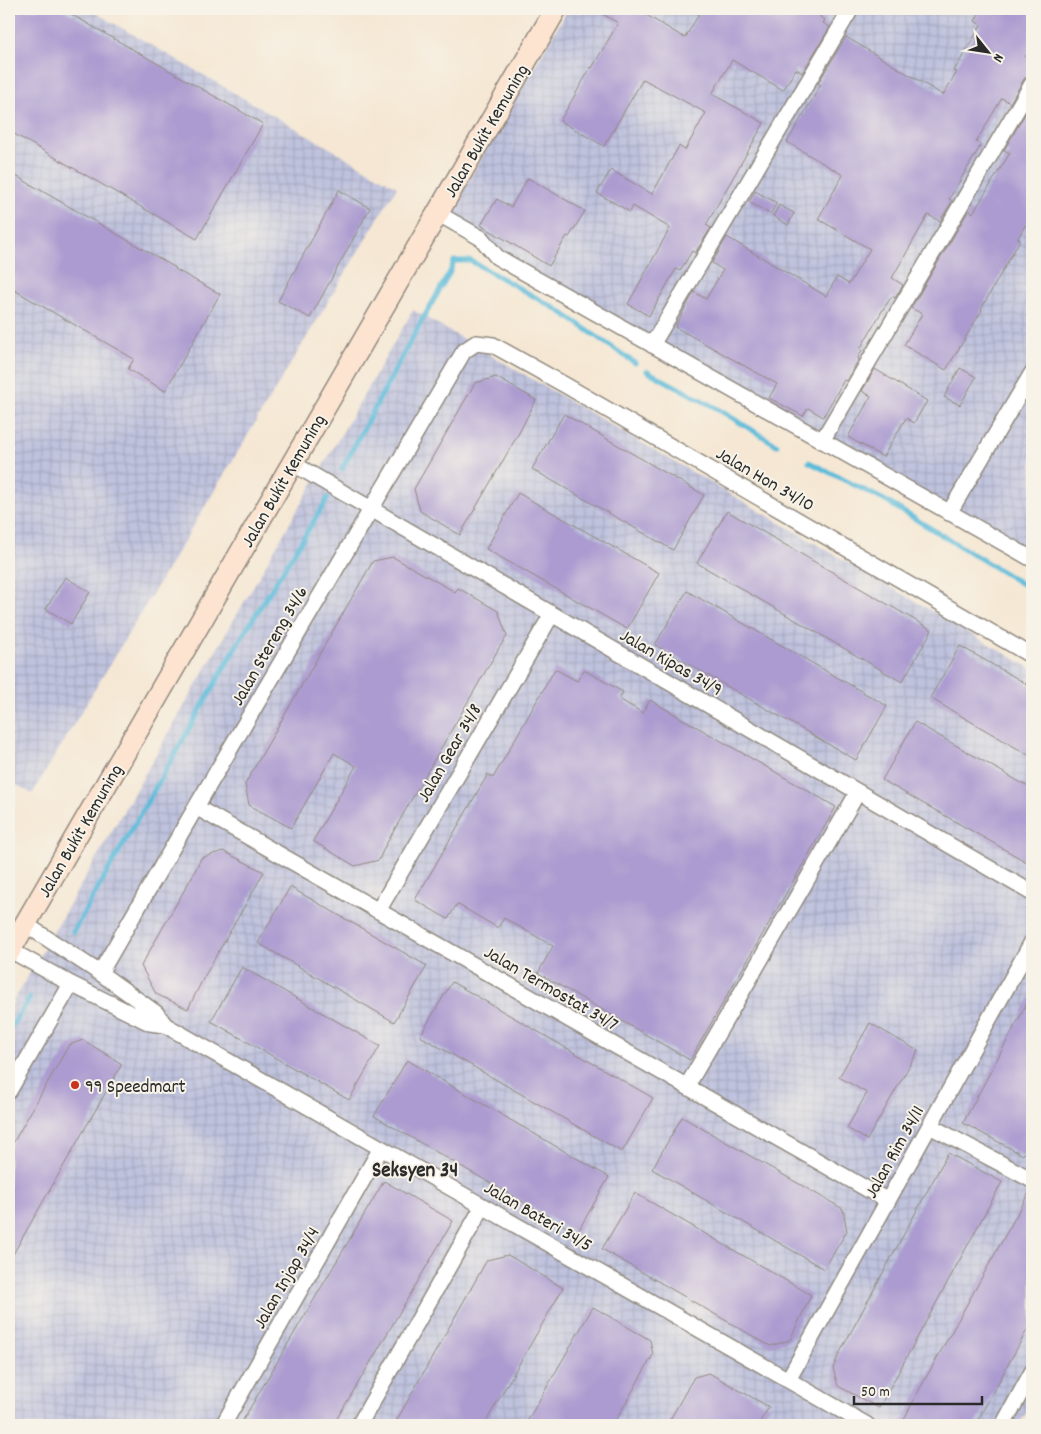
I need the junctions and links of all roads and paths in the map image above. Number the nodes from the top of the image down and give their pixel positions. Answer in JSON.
{"nodes":[{"id":1,"x":556,"y":9,"type":"edge"},
{"id":2,"x":851,"y":9,"type":"edge"},
{"id":3,"x":1032,"y":84,"type":"edge"},
{"id":4,"x":437,"y":213,"type":"junction"},
{"id":5,"x":476,"y":343,"type":"joint"},
{"id":6,"x":652,"y":345,"type":"junction"},
{"id":7,"x":1032,"y":374,"type":"edge"},
{"id":8,"x":822,"y":441,"type":"junction"},
{"id":9,"x":292,"y":463,"type":"junction"},
{"id":10,"x":371,"y":509,"type":"junction"},
{"id":11,"x":950,"y":513,"type":"junction"},
{"id":12,"x":1032,"y":559,"type":"edge"},
{"id":13,"x":552,"y":614,"type":"junction"},
{"id":14,"x":1032,"y":656,"type":"edge"},
{"id":15,"x":858,"y":792,"type":"junction"},
{"id":16,"x":196,"y":807,"type":"junction"},
{"id":17,"x":1032,"y":893,"type":"edge"},
{"id":18,"x":378,"y":911,"type":"junction"},
{"id":19,"x":25,"y":924,"type":"junction"},
{"id":20,"x":1032,"y":942,"type":"edge"},
{"id":21,"x":9,"y":951,"type":"edge"},
{"id":22,"x":100,"y":973,"type":"junction"},
{"id":23,"x":71,"y":984,"type":"junction"},
{"id":24,"x":165,"y":1025,"type":"junction"},
{"id":25,"x":686,"y":1086,"type":"junction"},
{"id":26,"x":9,"y":1092,"type":"edge"},
{"id":27,"x":930,"y":1126,"type":"junction"},
{"id":28,"x":381,"y":1148,"type":"junction"},
{"id":29,"x":1032,"y":1180,"type":"edge"},
{"id":30,"x":888,"y":1201,"type":"junction"},
{"id":31,"x":483,"y":1206,"type":"junction"},
{"id":32,"x":1032,"y":1372,"type":"edge"},
{"id":33,"x":788,"y":1380,"type":"junction"},
{"id":34,"x":223,"y":1425,"type":"edge"},
{"id":35,"x":359,"y":1425,"type":"edge"},
{"id":36,"x":868,"y":1425,"type":"edge"},
{"id":37,"x":1003,"y":1425,"type":"edge"}],
"edges":[{"from":1,"to":4,"type":"main road","name":"Jalan Bukit Kemuning"},
{"from":2,"to":6,"type":"street"},
{"from":3,"to":8,"type":"street"},
{"from":4,"to":6,"type":"street"},
{"from":4,"to":9,"type":"main road","name":"Jalan Bukit Kemuning"},
{"from":5,"to":10,"type":"street","name":"Jalan Stereng 34/6"},
{"from":5,"to":14,"type":"street","name":"Jalan Hon 34/10"},
{"from":6,"to":8,"type":"street"},
{"from":7,"to":11,"type":"street"},
{"from":8,"to":11,"type":"street"},
{"from":9,"to":10,"type":"street","name":"Jalan Kipas 34/9"},
{"from":9,"to":19,"type":"main road","name":"Jalan Bukit Kemuning"},
{"from":10,"to":13,"type":"street","name":"Jalan Kipas 34/9"},
{"from":10,"to":16,"type":"street","name":"Jalan Stereng 34/6"},
{"from":11,"to":12,"type":"street"},
{"from":13,"to":15,"type":"street","name":"Jalan Kipas 34/9"},
{"from":13,"to":18,"type":"street","name":"Jalan Gear 34/8"},
{"from":15,"to":17,"type":"street","name":"Jalan Kipas 34/9"},
{"from":15,"to":25,"type":"street"},
{"from":16,"to":18,"type":"street","name":"Jalan Termostat 34/7"},
{"from":16,"to":22,"type":"street","name":"Jalan Stereng 34/6"},
{"from":18,"to":25,"type":"street","name":"Jalan Termostat 34/7"},
{"from":19,"to":21,"type":"main road","name":"Jalan Bukit Kemuning"},
{"from":19,"to":22,"type":"street"},
{"from":20,"to":27,"type":"street","name":"Jalan Rim 34/11"},
{"from":21,"to":23,"type":"street"},
{"from":22,"to":24,"type":"street"},
{"from":23,"to":24,"type":"street"},
{"from":23,"to":26,"type":"street"},
{"from":24,"to":28,"type":"street","name":"Jalan Bateri 34/5"},
{"from":25,"to":30,"type":"street","name":"Jalan Termostat 34/7"},
{"from":27,"to":29,"type":"street"},
{"from":27,"to":30,"type":"street","name":"Jalan Rim 34/11"},
{"from":28,"to":31,"type":"street","name":"Jalan Bateri 34/5"},
{"from":28,"to":34,"type":"street","name":"Jalan Injap 34/4"},
{"from":30,"to":33,"type":"street","name":"Jalan Rim 34/11"},
{"from":31,"to":33,"type":"street","name":"Jalan Bateri 34/5"},
{"from":31,"to":35,"type":"street"},
{"from":32,"to":37,"type":"street"},
{"from":33,"to":36,"type":"street","name":"Jalan Bateri 34/5"}]}
